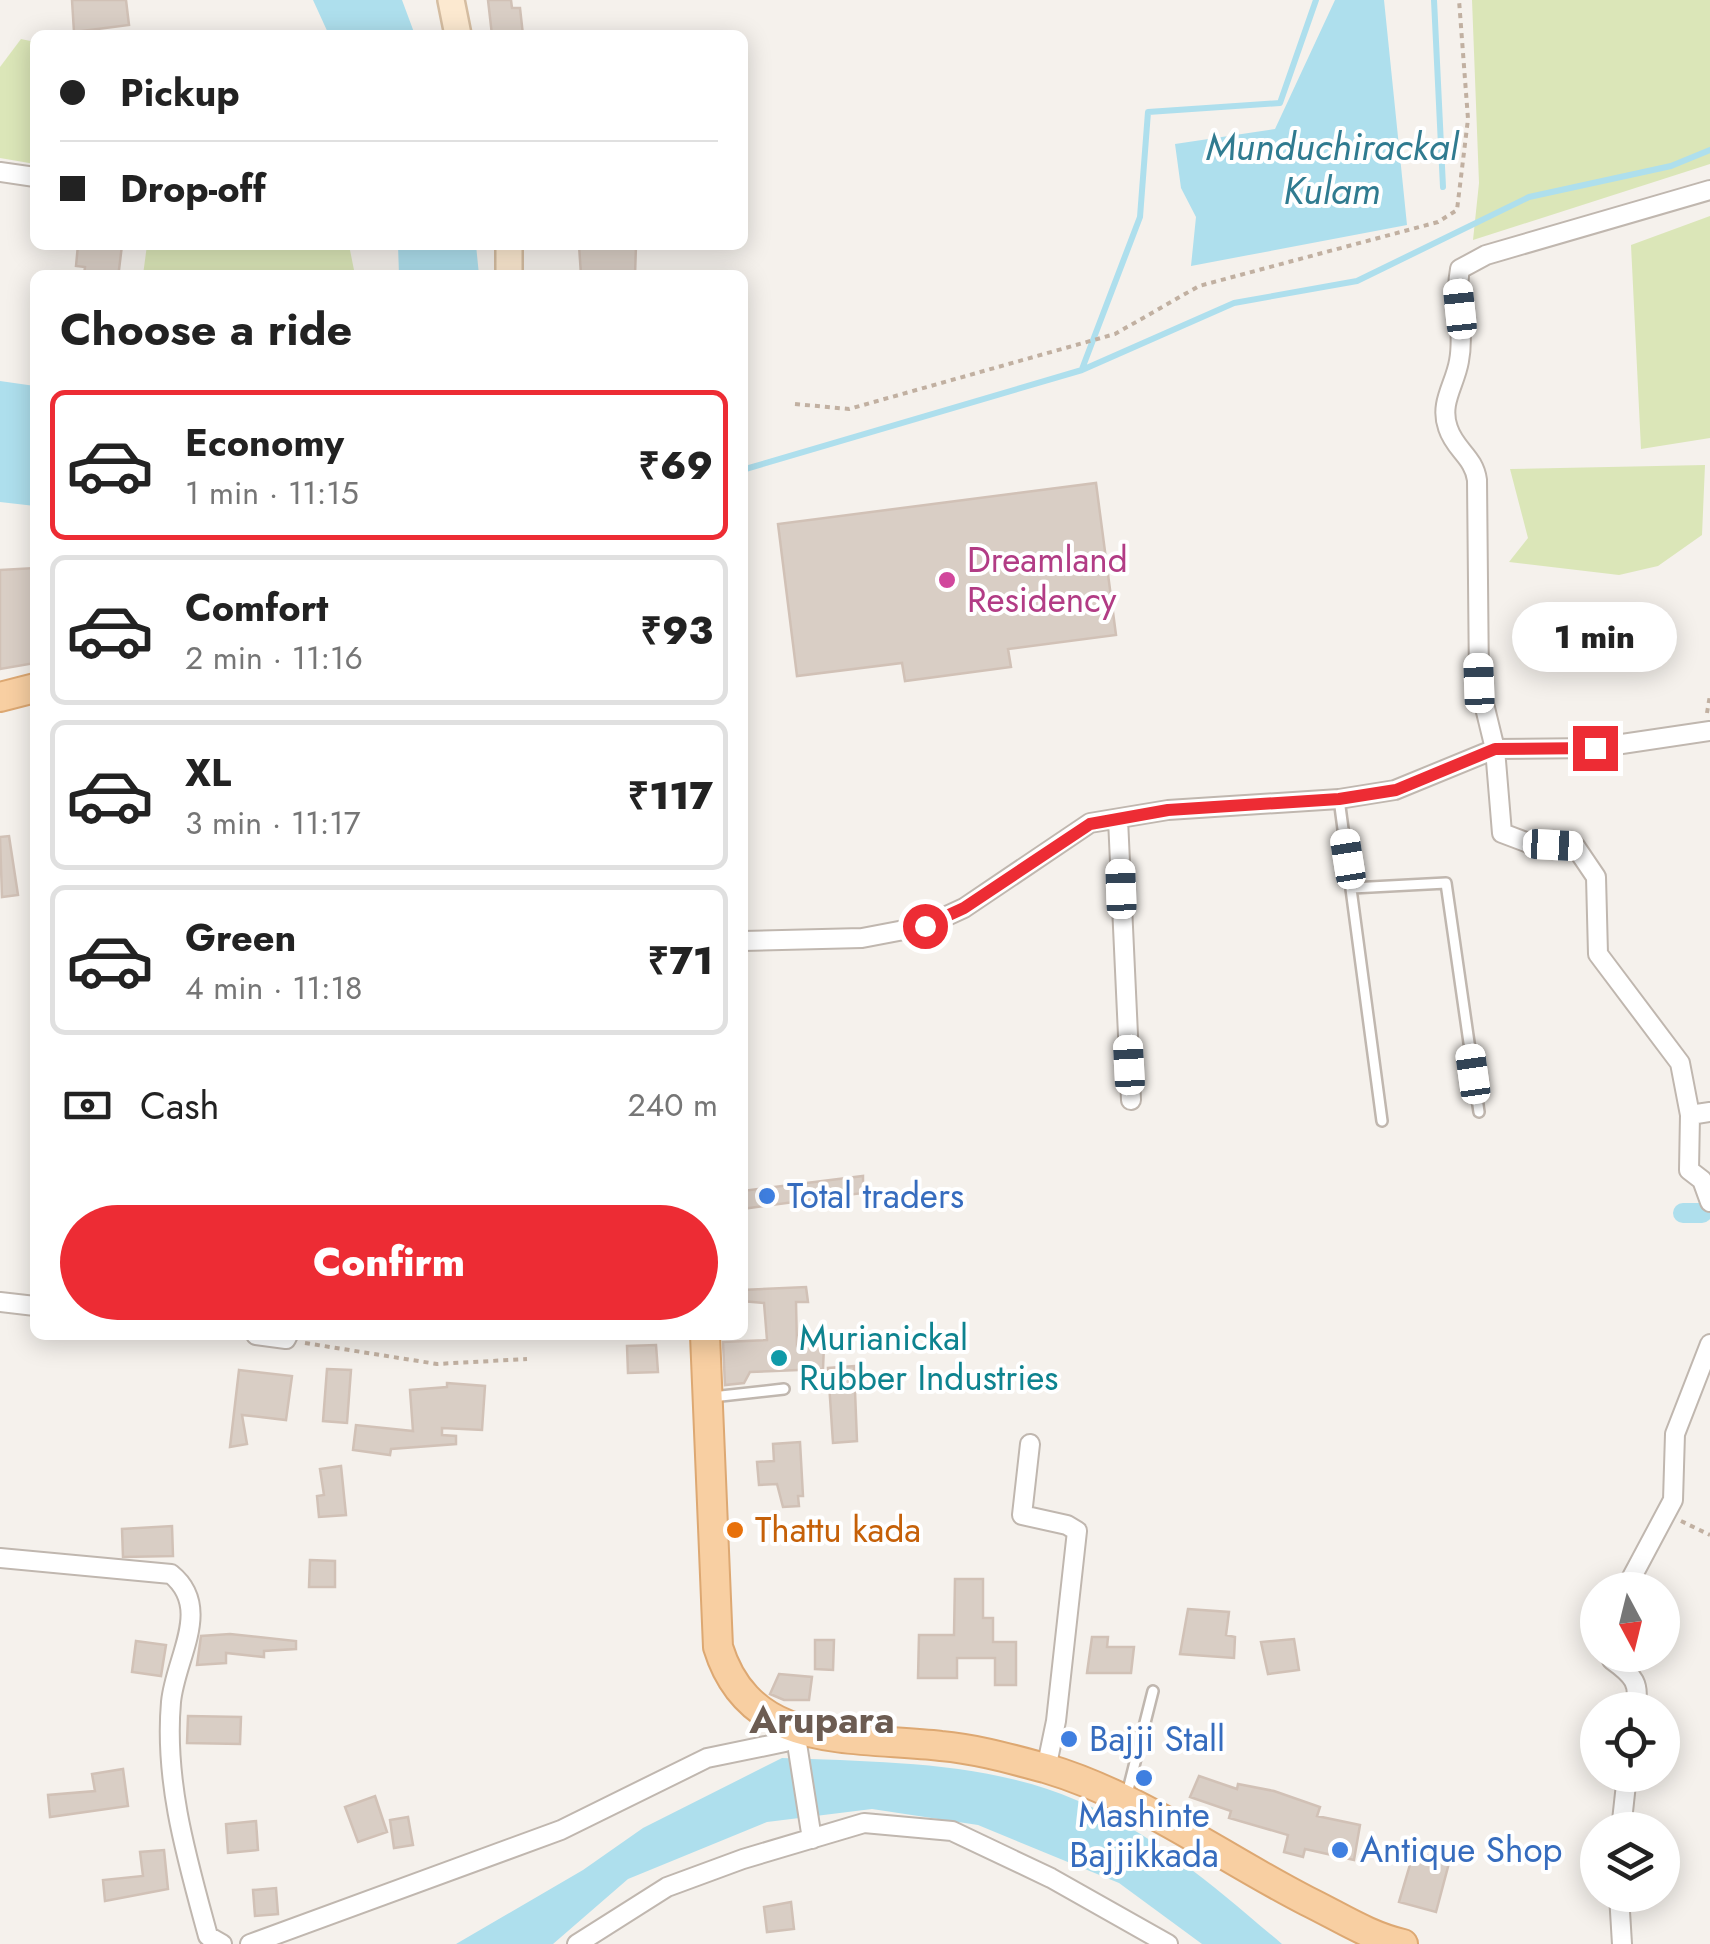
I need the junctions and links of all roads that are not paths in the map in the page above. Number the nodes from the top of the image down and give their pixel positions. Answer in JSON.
{"nodes":[{"id":1,"x":451,"y":0,"type":"edge"},
{"id":2,"x":457,"y":30,"type":"edge"},
{"id":3,"x":0,"y":172,"type":"edge"},
{"id":4,"x":30,"y":176,"type":"edge"},
{"id":5,"x":1710,"y":190,"type":"edge"},
{"id":6,"x":30,"y":689,"type":"edge"},
{"id":7,"x":0,"y":696,"type":"edge"},
{"id":8,"x":1710,"y":731,"type":"edge"},
{"id":9,"x":1495,"y":749,"type":"junction"},
{"id":10,"x":1339,"y":799,"type":"junction"},
{"id":11,"x":1118,"y":819,"type":"junction"},
{"id":12,"x":1352,"y":888,"type":"junction"},
{"id":13,"x":748,"y":941,"type":"edge"},
{"id":14,"x":1131,"y":1100,"type":"dead end"},
{"id":15,"x":1478,"y":1112,"type":"dead end"},
{"id":16,"x":1710,"y":1112,"type":"edge"},
{"id":17,"x":1690,"y":1115,"type":"junction"},
{"id":18,"x":1382,"y":1121,"type":"dead end"},
{"id":19,"x":1706,"y":1180,"type":"edge"},
{"id":20,"x":1710,"y":1202,"type":"edge"},
{"id":21,"x":0,"y":1302,"type":"edge"},
{"id":22,"x":30,"y":1305,"type":"edge"},
{"id":23,"x":706,"y":1340,"type":"edge"},
{"id":24,"x":1710,"y":1344,"type":"edge"},
{"id":25,"x":784,"y":1389,"type":"dead end"},
{"id":26,"x":710,"y":1397,"type":"junction"},
{"id":27,"x":1030,"y":1444,"type":"dead end"},
{"id":28,"x":0,"y":1558,"type":"edge"},
{"id":29,"x":1635,"y":1572,"type":"edge"},
{"id":30,"x":1153,"y":1691,"type":"dead end"},
{"id":31,"x":795,"y":1736,"type":"junction"},
{"id":32,"x":1046,"y":1769,"type":"junction"},
{"id":33,"x":1126,"y":1796,"type":"junction"},
{"id":34,"x":812,"y":1840,"type":"junction"},
{"id":35,"x":1620,"y":1912,"type":"edge"},
{"id":36,"x":222,"y":1944,"type":"edge"},
{"id":37,"x":250,"y":1944,"type":"edge"},
{"id":38,"x":577,"y":1944,"type":"edge"},
{"id":39,"x":1168,"y":1944,"type":"edge"},
{"id":40,"x":1404,"y":1944,"type":"edge"},
{"id":41,"x":1622,"y":1944,"type":"edge"}],
"edges":[{"from":1,"to":2,"type":"main road"},
{"from":3,"to":4,"type":"street"},
{"from":5,"to":9,"type":"street"},
{"from":6,"to":7,"type":"main road"},
{"from":8,"to":9,"type":"street"},
{"from":9,"to":10,"type":"street"},
{"from":9,"to":17,"type":"street"},
{"from":10,"to":11,"type":"street"},
{"from":10,"to":12,"type":"lane"},
{"from":11,"to":13,"type":"street"},
{"from":11,"to":14,"type":"street"},
{"from":12,"to":15,"type":"lane"},
{"from":12,"to":18,"type":"lane"},
{"from":16,"to":17,"type":"street"},
{"from":17,"to":19,"type":"street"},
{"from":19,"to":20,"type":"street"},
{"from":21,"to":22,"type":"street"},
{"from":23,"to":26,"type":"main road"},
{"from":24,"to":29,"type":"street"},
{"from":25,"to":26,"type":"lane"},
{"from":26,"to":31,"type":"main road"},
{"from":27,"to":32,"type":"street"},
{"from":28,"to":36,"type":"street"},
{"from":30,"to":33,"type":"lane"},
{"from":31,"to":32,"type":"main road"},
{"from":31,"to":34,"type":"street"},
{"from":31,"to":37,"type":"street"},
{"from":32,"to":33,"type":"main road"},
{"from":33,"to":40,"type":"main road"},
{"from":34,"to":38,"type":"street"},
{"from":34,"to":39,"type":"street"},
{"from":35,"to":41,"type":"street"}]}
